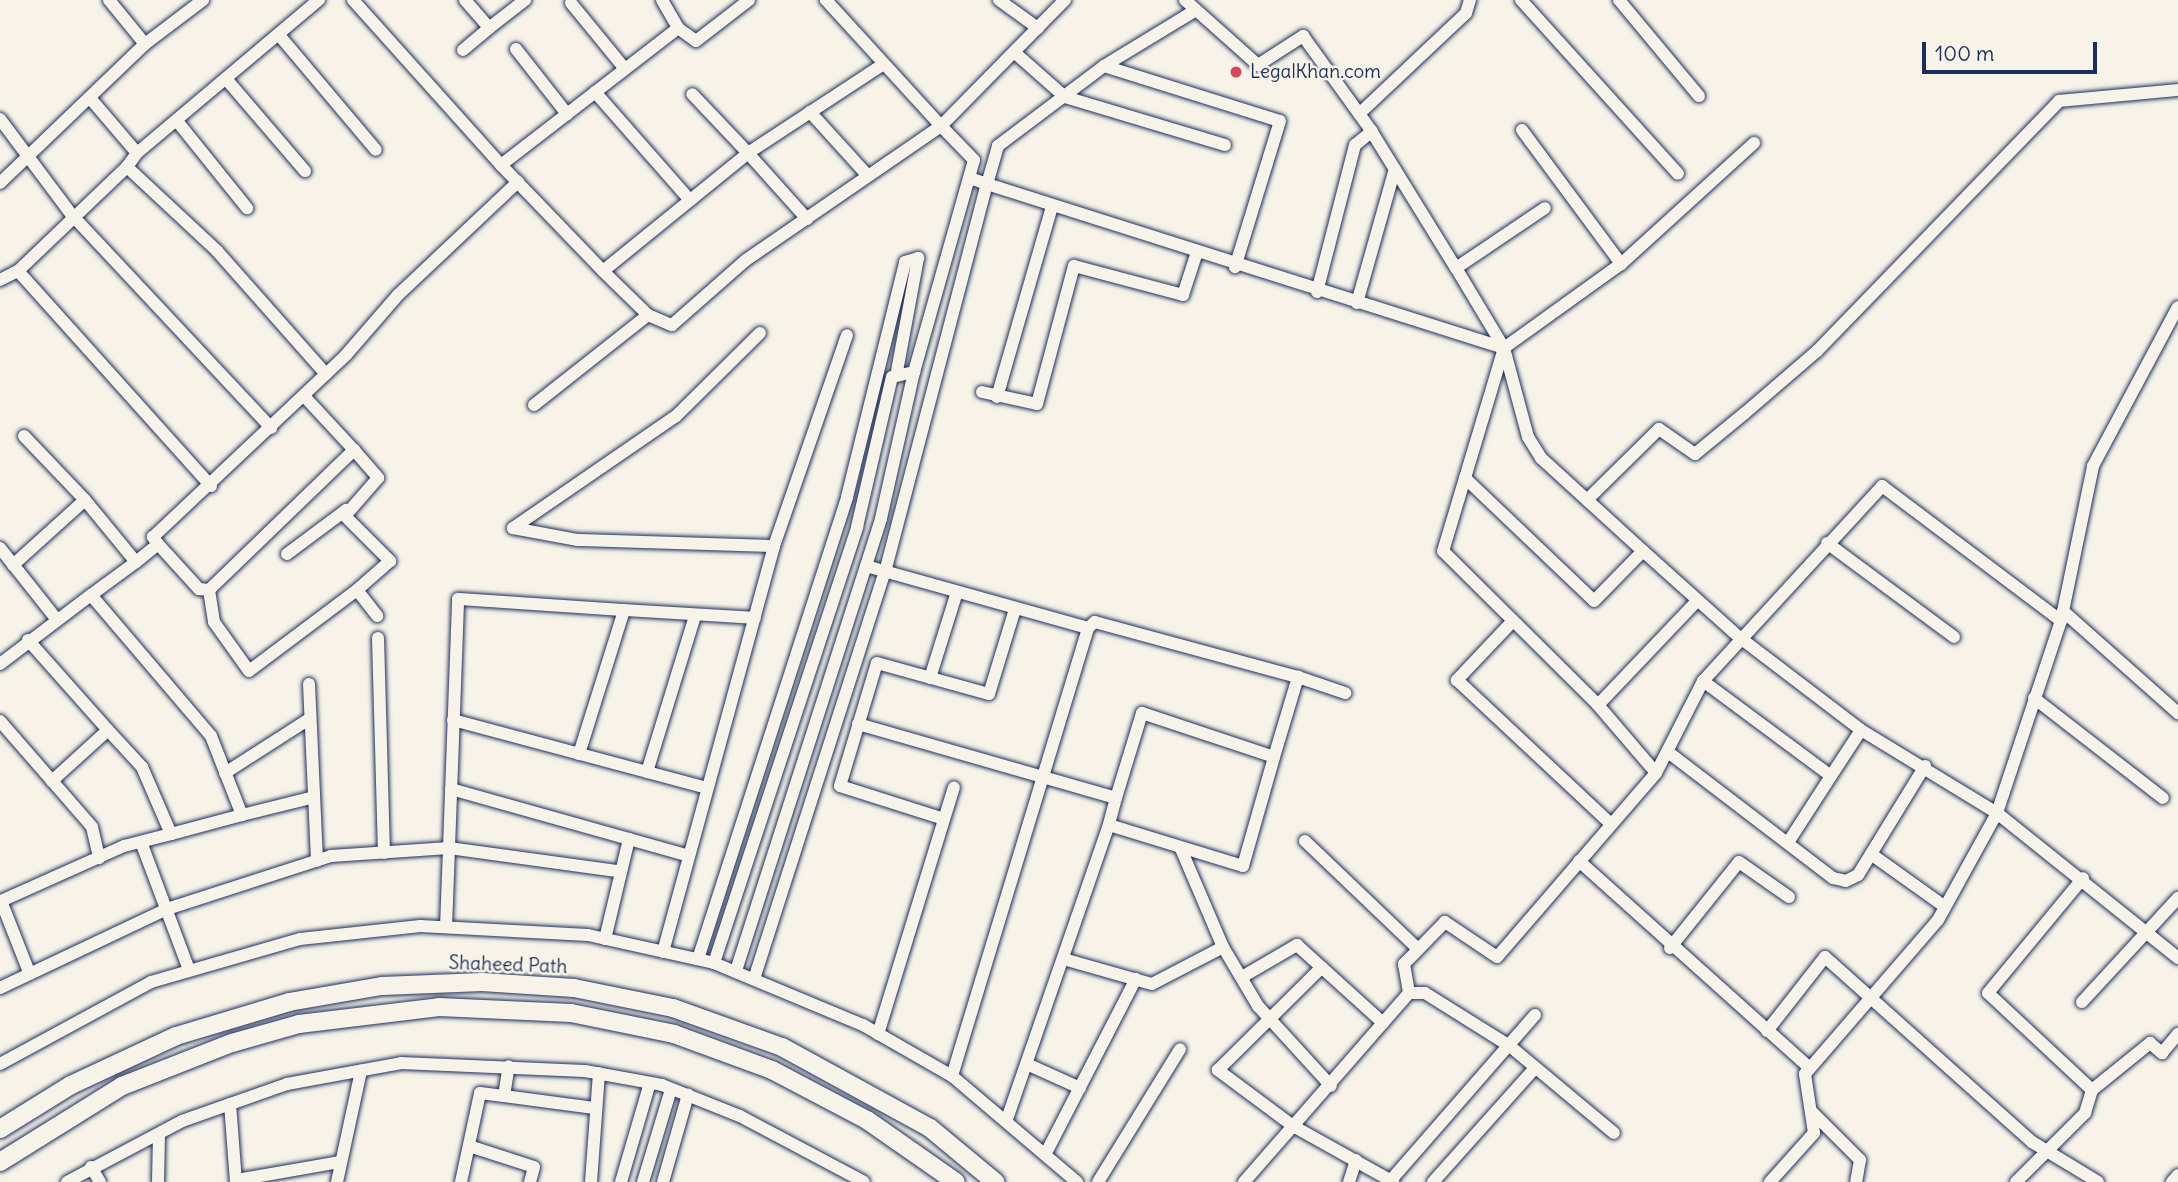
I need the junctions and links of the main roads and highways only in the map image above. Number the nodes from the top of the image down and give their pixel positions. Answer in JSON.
{"nodes":[{"id":1,"x":0,"y":1129,"type":"edge"},
{"id":2,"x":0,"y":1162,"type":"edge"},
{"id":3,"x":956,"y":1182,"type":"edge"},
{"id":4,"x":995,"y":1182,"type":"edge"}],
"edges":[{"from":1,"to":4,"type":"highway","name":"Shaheed Path"},
{"from":2,"to":3,"type":"highway"}]}
